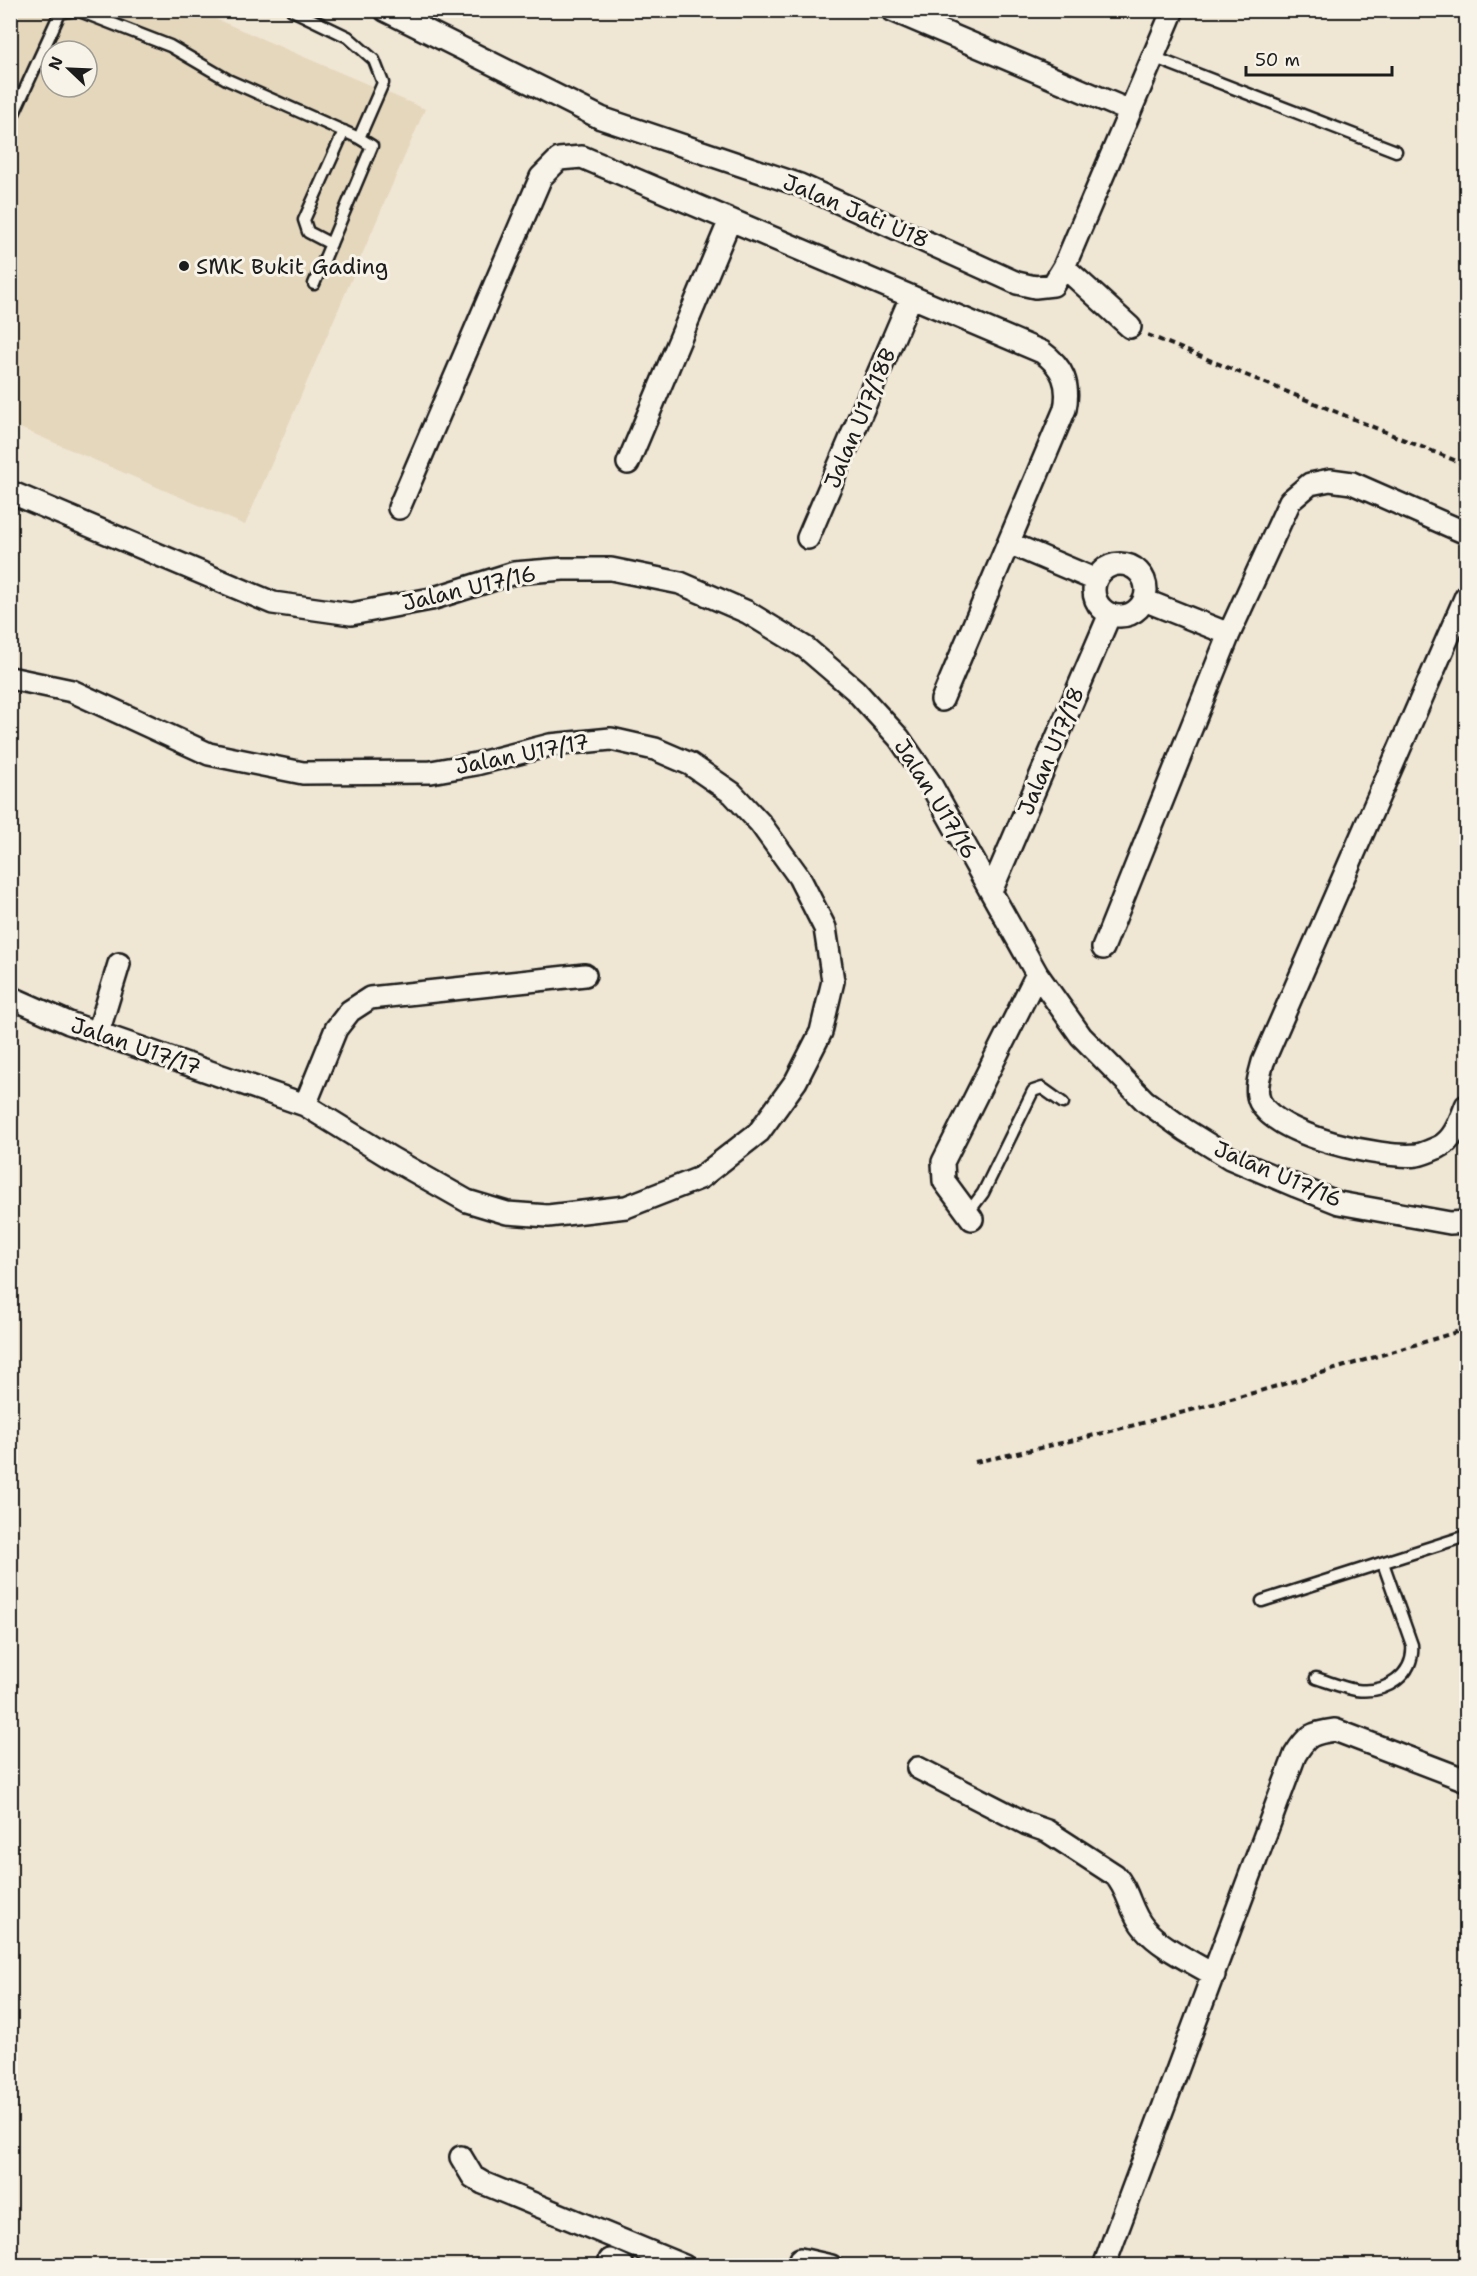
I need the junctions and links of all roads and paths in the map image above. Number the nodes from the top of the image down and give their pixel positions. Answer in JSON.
{"nodes":[{"id":1,"x":77,"y":10,"type":"edge"},
{"id":2,"x":292,"y":10,"type":"edge"},
{"id":3,"x":385,"y":10,"type":"edge"},
{"id":4,"x":892,"y":10,"type":"edge"},
{"id":5,"x":1173,"y":10,"type":"edge"},
{"id":6,"x":57,"y":12,"type":"edge"},
{"id":7,"x":407,"y":15,"type":"edge"},
{"id":8,"x":1153,"y":57,"type":"junction"},
{"id":9,"x":1130,"y":111,"type":"junction"},
{"id":10,"x":10,"y":122,"type":"edge"},
{"id":11,"x":345,"y":131,"type":"junction"},
{"id":12,"x":359,"y":138,"type":"junction"},
{"id":13,"x":1396,"y":151,"type":"dead end"},
{"id":14,"x":730,"y":220,"type":"junction"},
{"id":15,"x":331,"y":244,"type":"junction"},
{"id":16,"x":1064,"y":267,"type":"junction"},
{"id":17,"x":314,"y":284,"type":"dead end"},
{"id":18,"x":912,"y":297,"type":"junction"},
{"id":19,"x":1130,"y":327,"type":"joint"},
{"id":20,"x":628,"y":462,"type":"dead end"},
{"id":21,"x":1467,"y":465,"type":"edge"},
{"id":22,"x":10,"y":492,"type":"edge"},
{"id":23,"x":399,"y":508,"type":"dead end"},
{"id":24,"x":1467,"y":533,"type":"edge"},
{"id":25,"x":808,"y":538,"type":"dead end"},
{"id":26,"x":1009,"y":543,"type":"junction"},
{"id":27,"x":1096,"y":580,"type":"junction"},
{"id":28,"x":1467,"y":596,"type":"edge"},
{"id":29,"x":1144,"y":600,"type":"junction"},
{"id":30,"x":1110,"y":614,"type":"junction"},
{"id":31,"x":1229,"y":634,"type":"junction"},
{"id":32,"x":10,"y":678,"type":"edge"},
{"id":33,"x":942,"y":700,"type":"dead end"},
{"id":34,"x":992,"y":889,"type":"junction"},
{"id":35,"x":1102,"y":948,"type":"dead end"},
{"id":36,"x":119,"y":964,"type":"dead end"},
{"id":37,"x":1037,"y":974,"type":"junction"},
{"id":38,"x":585,"y":975,"type":"dead end"},
{"id":39,"x":10,"y":998,"type":"edge"},
{"id":40,"x":98,"y":1033,"type":"junction"},
{"id":41,"x":1063,"y":1103,"type":"dead end"},
{"id":42,"x":305,"y":1105,"type":"junction"},
{"id":43,"x":1467,"y":1106,"type":"edge"},
{"id":44,"x":970,"y":1216,"type":"joint"},
{"id":45,"x":1467,"y":1222,"type":"edge"},
{"id":46,"x":1467,"y":1329,"type":"edge"},
{"id":47,"x":975,"y":1462,"type":"dead end"},
{"id":48,"x":1467,"y":1536,"type":"edge"},
{"id":49,"x":1383,"y":1563,"type":"junction"},
{"id":50,"x":1262,"y":1601,"type":"dead end"},
{"id":51,"x":1316,"y":1678,"type":"dead end"},
{"id":52,"x":918,"y":1768,"type":"dead end"},
{"id":53,"x":1466,"y":1780,"type":"edge"},
{"id":54,"x":1214,"y":1975,"type":"junction"},
{"id":55,"x":461,"y":2157,"type":"dead end"},
{"id":56,"x":800,"y":2259,"type":"dead end"},
{"id":57,"x":684,"y":2265,"type":"edge"},
{"id":58,"x":831,"y":2265,"type":"edge"},
{"id":59,"x":1104,"y":2265,"type":"edge"}],
"edges":[{"from":1,"to":6,"type":"lane"},
{"from":1,"to":11,"type":"lane"},
{"from":2,"to":12,"type":"lane"},
{"from":3,"to":7,"type":"street","name":"Jalan Jati U18"},
{"from":4,"to":9,"type":"street"},
{"from":5,"to":8,"type":"street","name":"Jalan Jati U18"},
{"from":6,"to":10,"type":"lane"},
{"from":7,"to":16,"type":"street","name":"Jalan Jati U18"},
{"from":8,"to":9,"type":"street","name":"Jalan Jati U18"},
{"from":8,"to":13,"type":"lane"},
{"from":9,"to":16,"type":"street","name":"Jalan Jati U18"},
{"from":11,"to":12,"type":"lane"},
{"from":11,"to":15,"type":"lane"},
{"from":12,"to":15,"type":"lane"},
{"from":14,"to":18,"type":"street"},
{"from":14,"to":20,"type":"street"},
{"from":14,"to":23,"type":"street"},
{"from":15,"to":17,"type":"lane"},
{"from":16,"to":19,"type":"street"},
{"from":18,"to":25,"type":"street","name":"Jalan U17/18B"},
{"from":18,"to":26,"type":"street"},
{"from":19,"to":21,"type":"path"},
{"from":22,"to":34,"type":"street","name":"Jalan U17/16"},
{"from":24,"to":31,"type":"street"},
{"from":26,"to":27,"type":"street"},
{"from":26,"to":33,"type":"street"},
{"from":27,"to":29,"type":"street"},
{"from":27,"to":30,"type":"street"},
{"from":28,"to":43,"type":"street"},
{"from":29,"to":30,"type":"street"},
{"from":29,"to":31,"type":"street"},
{"from":30,"to":34,"type":"street","name":"Jalan U17/18"},
{"from":31,"to":35,"type":"street"},
{"from":32,"to":42,"type":"street","name":"Jalan U17/17"},
{"from":34,"to":37,"type":"street","name":"Jalan U17/16"},
{"from":36,"to":40,"type":"street"},
{"from":37,"to":44,"type":"street"},
{"from":37,"to":45,"type":"street","name":"Jalan U17/16"},
{"from":38,"to":42,"type":"street"},
{"from":39,"to":40,"type":"street","name":"Jalan U17/17"},
{"from":40,"to":42,"type":"street","name":"Jalan U17/17"},
{"from":41,"to":44,"type":"lane"},
{"from":46,"to":47,"type":"path"},
{"from":48,"to":49,"type":"lane"},
{"from":49,"to":50,"type":"lane"},
{"from":49,"to":51,"type":"lane"},
{"from":52,"to":54,"type":"street"},
{"from":53,"to":54,"type":"street"},
{"from":54,"to":59,"type":"street"},
{"from":55,"to":57,"type":"street"},
{"from":56,"to":58,"type":"street"}]}
